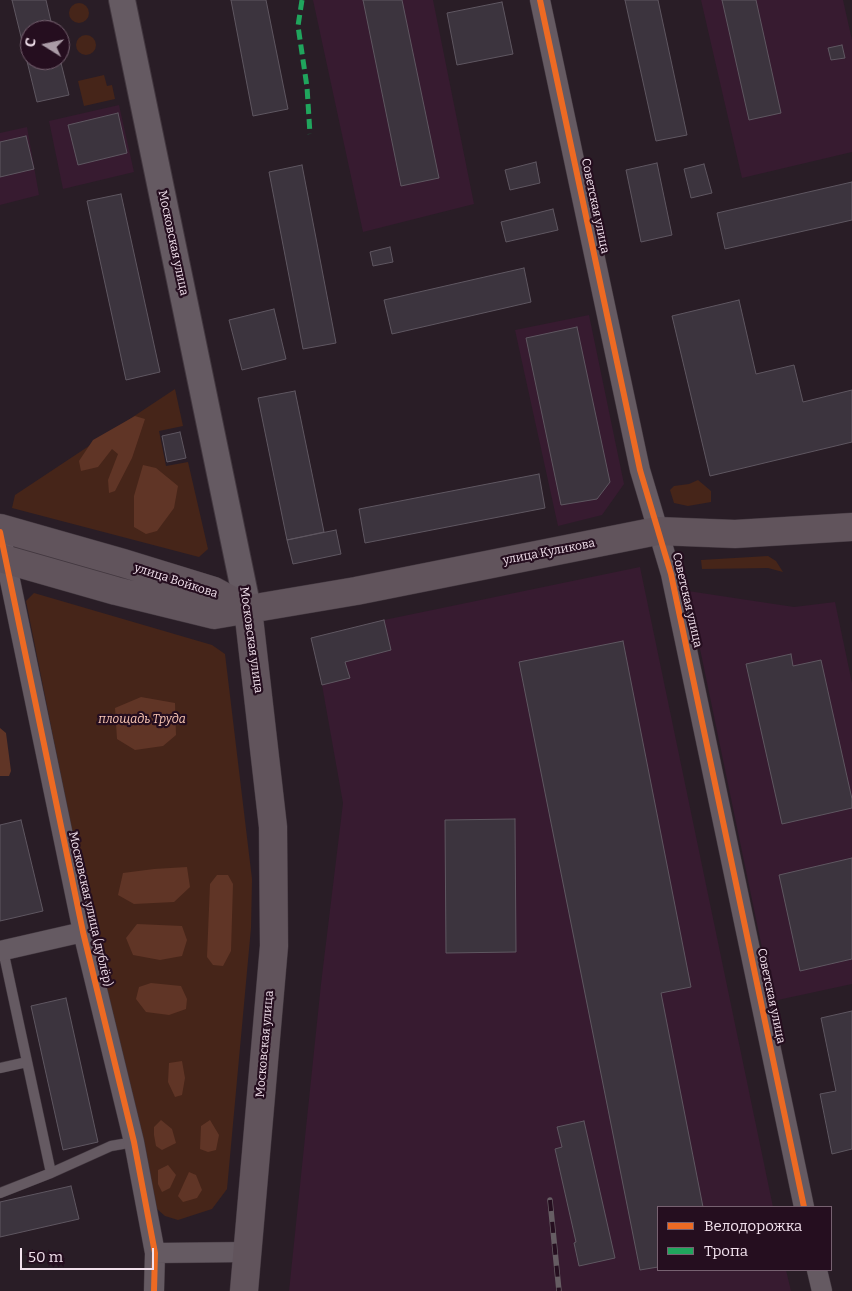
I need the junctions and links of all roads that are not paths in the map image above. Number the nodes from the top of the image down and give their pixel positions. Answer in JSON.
{"nodes":[{"id":1,"x":122,"y":0,"type":"edge"},
{"id":2,"x":540,"y":0,"type":"edge"},
{"id":3,"x":852,"y":527,"type":"edge"},
{"id":4,"x":0,"y":530,"type":"edge"},
{"id":5,"x":657,"y":531,"type":"junction"},
{"id":6,"x":3,"y":559,"type":"edge"},
{"id":7,"x":248,"y":609,"type":"junction"},
{"id":8,"x":82,"y":932,"type":"junction"},
{"id":9,"x":2,"y":951,"type":"edge"},
{"id":10,"x":27,"y":1062,"type":"junction"},
{"id":11,"x":0,"y":1068,"type":"edge"},
{"id":12,"x":134,"y":1142,"type":"junction"},
{"id":13,"x":51,"y":1173,"type":"junction"},
{"id":14,"x":0,"y":1193,"type":"edge"},
{"id":15,"x":804,"y":1206,"type":"edge"},
{"id":16,"x":248,"y":1252,"type":"junction"},
{"id":17,"x":155,"y":1253,"type":"junction"},
{"id":18,"x":818,"y":1271,"type":"edge"},
{"id":19,"x":154,"y":1291,"type":"edge"},
{"id":20,"x":244,"y":1291,"type":"edge"},
{"id":21,"x":822,"y":1291,"type":"edge"}],
"edges":[{"from":1,"to":7,"type":"street","name":"Московская улица"},
{"from":2,"to":5,"type":"street","name":"Советская улица"},
{"from":3,"to":5,"type":"main road","name":"улица Куликова"},
{"from":4,"to":6,"type":"street","name":"Московская улица (дублёр)"},
{"from":4,"to":7,"type":"main road","name":"улица Войкова"},
{"from":5,"to":7,"type":"main road","name":"улица Куликова"},
{"from":5,"to":15,"type":"street","name":"Советская улица"},
{"from":6,"to":7,"type":"main road","name":"улица Войкова"},
{"from":6,"to":8,"type":"street","name":"Московская улица (дублёр)"},
{"from":7,"to":16,"type":"main road","name":"Московская улица"},
{"from":8,"to":9,"type":"street"},
{"from":8,"to":12,"type":"street","name":"Московская улица (дублёр)"},
{"from":9,"to":10,"type":"lane"},
{"from":10,"to":11,"type":"lane"},
{"from":10,"to":13,"type":"lane"},
{"from":12,"to":13,"type":"lane"},
{"from":12,"to":17,"type":"street","name":"Московская улица (дублёр)"},
{"from":13,"to":14,"type":"lane"},
{"from":16,"to":17,"type":"street"},
{"from":16,"to":20,"type":"main road","name":"Московская улица"},
{"from":17,"to":19,"type":"street","name":"Московская улица (дублёр)"},
{"from":18,"to":21,"type":"street"}]}
